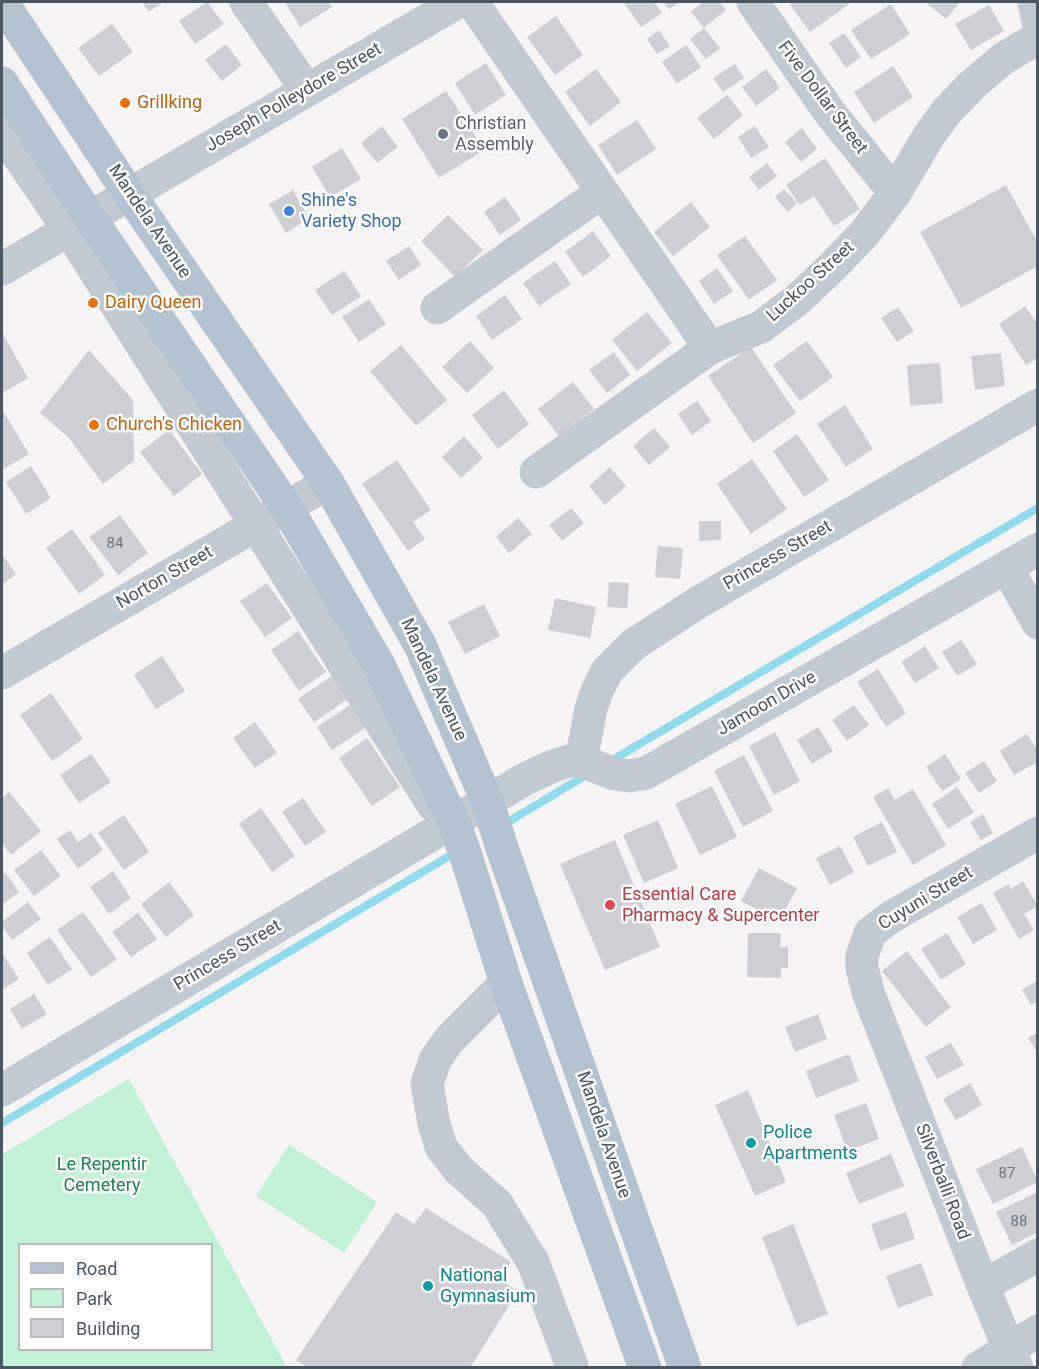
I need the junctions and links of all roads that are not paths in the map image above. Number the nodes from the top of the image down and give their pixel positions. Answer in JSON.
{"nodes":[{"id":1,"x":2,"y":2,"type":"edge"},
{"id":2,"x":246,"y":2,"type":"edge"},
{"id":3,"x":458,"y":2,"type":"edge"},
{"id":4,"x":472,"y":2,"type":"edge"},
{"id":5,"x":753,"y":2,"type":"edge"},
{"id":6,"x":1034,"y":2,"type":"edge"},
{"id":7,"x":1038,"y":21,"type":"edge"},
{"id":8,"x":1038,"y":38,"type":"edge"},
{"id":9,"x":2,"y":83,"type":"edge"},
{"id":10,"x":307,"y":90,"type":"junction"},
{"id":11,"x":2,"y":132,"type":"edge"},
{"id":12,"x":602,"y":192,"type":"junction"},
{"id":13,"x":895,"y":193,"type":"junction"},
{"id":14,"x":130,"y":195,"type":"junction"},
{"id":15,"x":79,"y":224,"type":"junction"},
{"id":16,"x":2,"y":269,"type":"edge"},
{"id":17,"x":437,"y":308,"type":"dead end"},
{"id":18,"x":710,"y":348,"type":"junction"},
{"id":19,"x":1038,"y":405,"type":"edge"},
{"id":20,"x":536,"y":472,"type":"dead end"},
{"id":21,"x":328,"y":483,"type":"junction"},
{"id":22,"x":287,"y":508,"type":"junction"},
{"id":23,"x":256,"y":525,"type":"junction"},
{"id":24,"x":1038,"y":549,"type":"edge"},
{"id":25,"x":1006,"y":568,"type":"junction"},
{"id":26,"x":1038,"y":622,"type":"edge"},
{"id":27,"x":2,"y":673,"type":"edge"},
{"id":28,"x":585,"y":762,"type":"junction"},
{"id":29,"x":494,"y":821,"type":"junction"},
{"id":30,"x":1038,"y":833,"type":"edge"},
{"id":31,"x":456,"y":835,"type":"junction"},
{"id":32,"x":506,"y":983,"type":"junction"},
{"id":33,"x":868,"y":995,"type":"joint"},
{"id":34,"x":2,"y":1090,"type":"edge"},
{"id":35,"x":1038,"y":1255,"type":"edge"},
{"id":36,"x":983,"y":1286,"type":"junction"},
{"id":37,"x":1038,"y":1331,"type":"edge"},
{"id":38,"x":1013,"y":1358,"type":"edge"},
{"id":39,"x":572,"y":1366,"type":"dead end"},
{"id":40,"x":645,"y":1368,"type":"edge"},
{"id":41,"x":685,"y":1368,"type":"edge"},
{"id":42,"x":978,"y":1368,"type":"edge"}],
"edges":[{"from":1,"to":14,"type":"main road","name":"Mandela Avenue"},
{"from":2,"to":10,"type":"street"},
{"from":3,"to":10,"type":"street","name":"Joseph Polleydore Street"},
{"from":4,"to":12,"type":"street"},
{"from":5,"to":13,"type":"street","name":"Five Dollar Street"},
{"from":6,"to":7,"type":"street"},
{"from":8,"to":13,"type":"street","name":"Luckoo Street"},
{"from":9,"to":15,"type":"main road"},
{"from":10,"to":14,"type":"street","name":"Joseph Polleydore Street"},
{"from":11,"to":15,"type":"street"},
{"from":12,"to":17,"type":"street"},
{"from":12,"to":18,"type":"street"},
{"from":13,"to":18,"type":"street","name":"Luckoo Street"},
{"from":14,"to":15,"type":"street","name":"Joseph Polleydore Street"},
{"from":14,"to":21,"type":"main road","name":"Mandela Avenue"},
{"from":15,"to":16,"type":"street"},
{"from":15,"to":22,"type":"main road"},
{"from":15,"to":23,"type":"street"},
{"from":18,"to":20,"type":"street","name":"Luckoo Street"},
{"from":19,"to":28,"type":"street","name":"Princess Street"},
{"from":21,"to":22,"type":"street","name":"Norton Street"},
{"from":21,"to":29,"type":"main road","name":"Mandela Avenue"},
{"from":22,"to":23,"type":"street","name":"Norton Street"},
{"from":22,"to":31,"type":"main road"},
{"from":23,"to":27,"type":"street","name":"Norton Street"},
{"from":23,"to":31,"type":"street"},
{"from":24,"to":25,"type":"street","name":"Jamoon Drive"},
{"from":25,"to":26,"type":"street"},
{"from":25,"to":28,"type":"street","name":"Jamoon Drive"},
{"from":28,"to":29,"type":"street"},
{"from":29,"to":31,"type":"street","name":"Princess Street"},
{"from":29,"to":41,"type":"main road","name":"Mandela Avenue"},
{"from":30,"to":33,"type":"street","name":"Cuyuni Street"},
{"from":31,"to":32,"type":"main road"},
{"from":31,"to":34,"type":"street","name":"Princess Street"},
{"from":32,"to":39,"type":"street"},
{"from":32,"to":40,"type":"main road"},
{"from":33,"to":36,"type":"street","name":"Silverballi Road"},
{"from":35,"to":36,"type":"street"},
{"from":36,"to":38,"type":"street","name":"Silverballi Road"},
{"from":37,"to":38,"type":"street"},
{"from":38,"to":42,"type":"street"}]}
